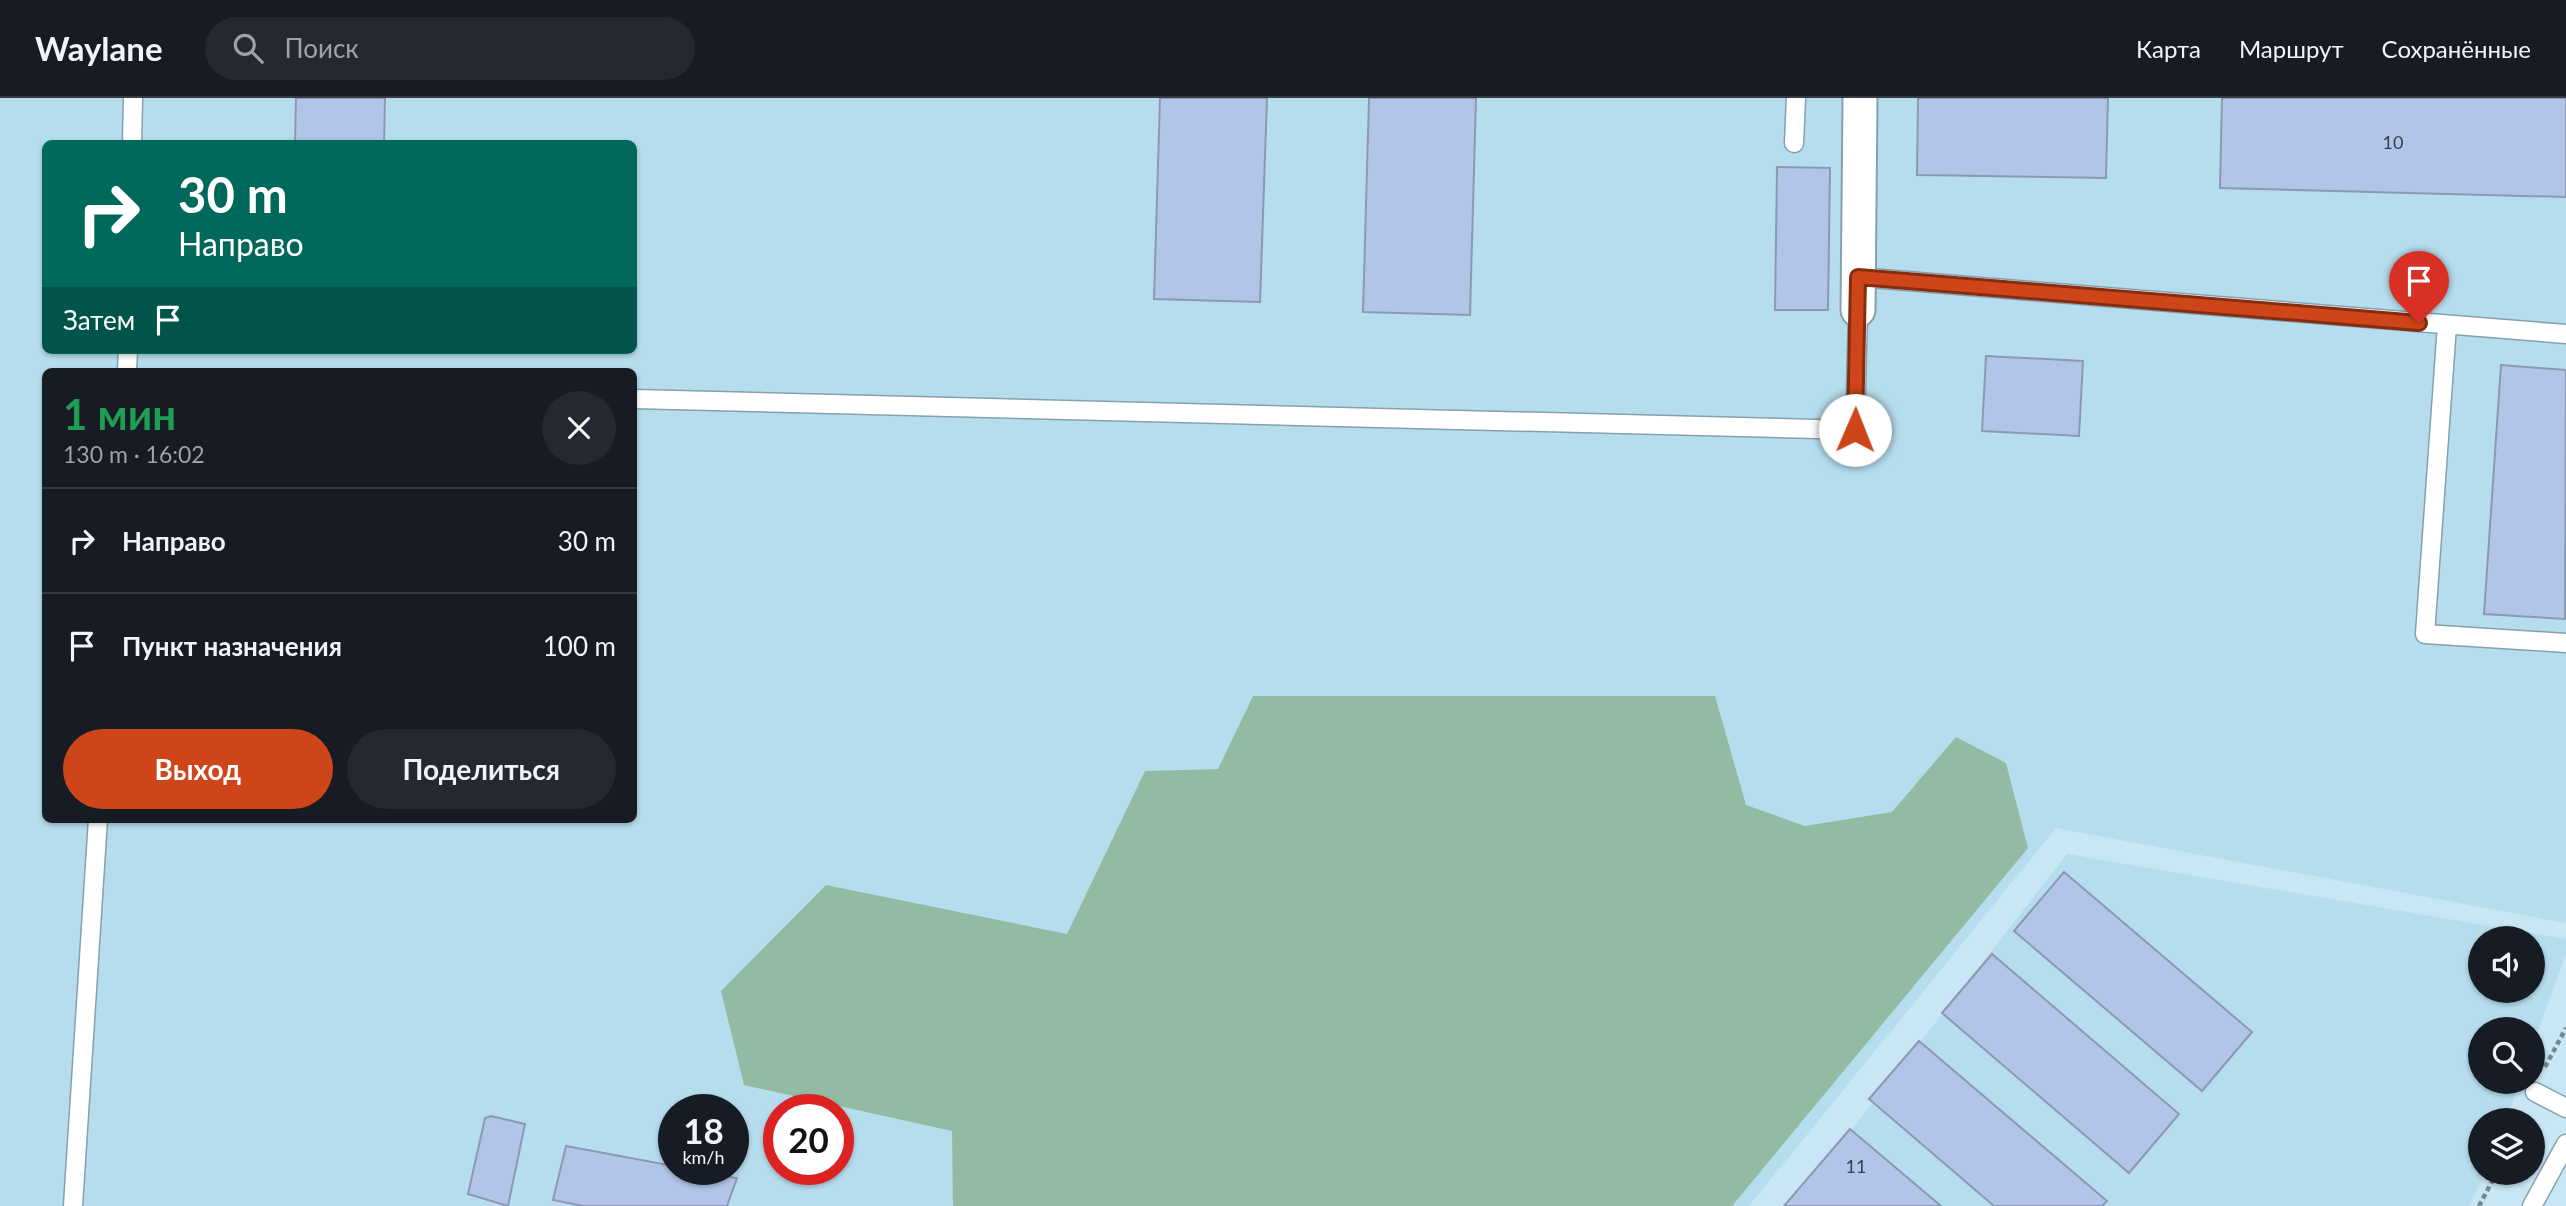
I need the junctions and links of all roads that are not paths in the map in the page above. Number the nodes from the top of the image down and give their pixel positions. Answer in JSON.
{"nodes":[{"id":1,"x":133,"y":98,"type":"edge"},
{"id":2,"x":1796,"y":98,"type":"edge"},
{"id":3,"x":1860,"y":98,"type":"edge"},
{"id":4,"x":132,"y":140,"type":"edge"},
{"id":5,"x":1794,"y":143,"type":"dead end"},
{"id":6,"x":1858,"y":277,"type":"junction"},
{"id":7,"x":1858,"y":310,"type":"joint"},
{"id":8,"x":2446,"y":325,"type":"junction"},
{"id":9,"x":2566,"y":334,"type":"edge"},
{"id":10,"x":637,"y":399,"type":"edge"},
{"id":11,"x":2566,"y":643,"type":"edge"},
{"id":12,"x":98,"y":823,"type":"edge"},
{"id":13,"x":2539,"y":1094,"type":"edge"},
{"id":14,"x":2566,"y":1108,"type":"edge"},
{"id":15,"x":2566,"y":1144,"type":"edge"},
{"id":16,"x":73,"y":1206,"type":"edge"},
{"id":17,"x":2532,"y":1206,"type":"edge"}],
"edges":[{"from":1,"to":4,"type":"lane"},
{"from":2,"to":5,"type":"lane"},
{"from":3,"to":6,"type":"street"},
{"from":6,"to":7,"type":"street"},
{"from":6,"to":8,"type":"lane"},
{"from":7,"to":10,"type":"lane"},
{"from":8,"to":9,"type":"lane"},
{"from":8,"to":11,"type":"lane"},
{"from":12,"to":16,"type":"lane"},
{"from":13,"to":14,"type":"lane"},
{"from":15,"to":17,"type":"lane"}]}
